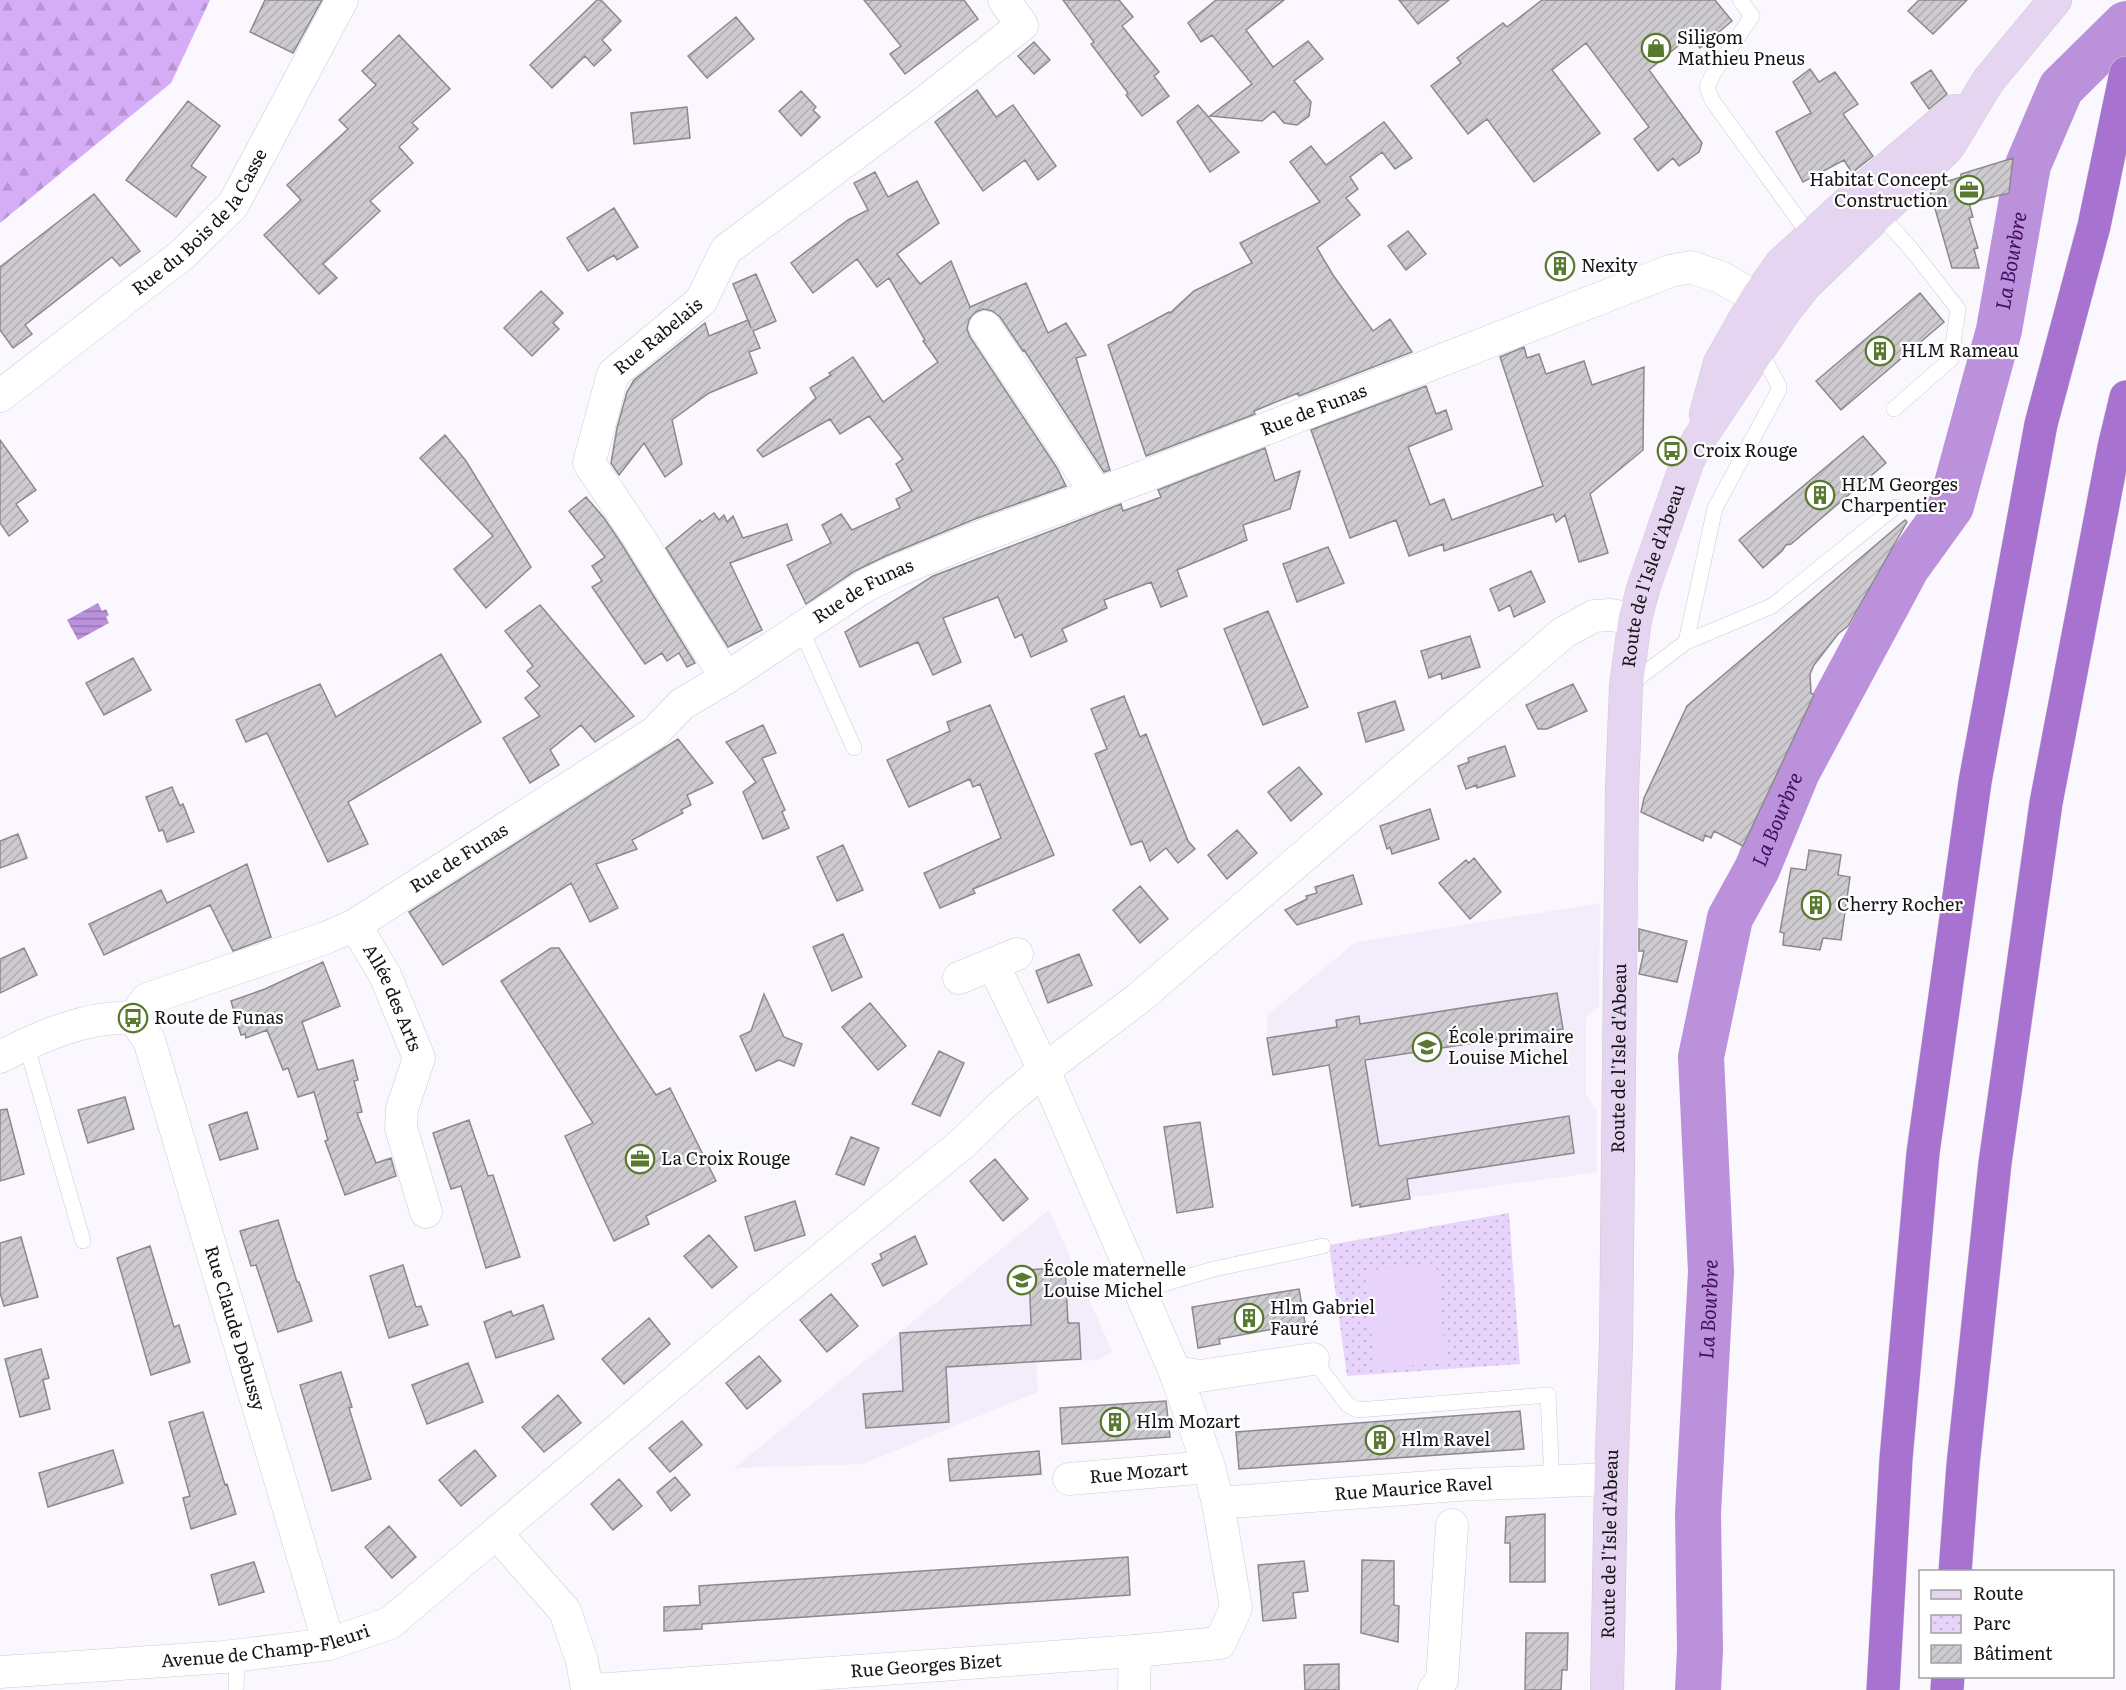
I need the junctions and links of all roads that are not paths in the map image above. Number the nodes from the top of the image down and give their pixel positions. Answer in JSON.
{"nodes":[{"id":1,"x":342,"y":0,"type":"edge"},
{"id":2,"x":1004,"y":0,"type":"edge"},
{"id":3,"x":1740,"y":0,"type":"edge"},
{"id":4,"x":2055,"y":0,"type":"edge"},
{"id":5,"x":2126,"y":74,"type":"edge"},
{"id":6,"x":1870,"y":203,"type":"junction"},
{"id":7,"x":1820,"y":249,"type":"junction"},
{"id":8,"x":1770,"y":306,"type":"junction"},
{"id":9,"x":985,"y":327,"type":"dead end"},
{"id":10,"x":1748,"y":342,"type":"junction"},
{"id":11,"x":0,"y":396,"type":"edge"},
{"id":12,"x":2126,"y":396,"type":"edge"},
{"id":13,"x":1894,"y":409,"type":"dead end"},
{"id":14,"x":1096,"y":493,"type":"junction"},
{"id":15,"x":1895,"y":507,"type":"dead end"},
{"id":16,"x":1635,"y":619,"type":"junction"},
{"id":17,"x":800,"y":627,"type":"junction"},
{"id":18,"x":1686,"y":642,"type":"junction"},
{"id":19,"x":726,"y":678,"type":"junction"},
{"id":20,"x":1626,"y":687,"type":"junction"},
{"id":21,"x":854,"y":748,"type":"dead end"},
{"id":22,"x":356,"y":925,"type":"junction"},
{"id":23,"x":959,"y":978,"type":"dead end"},
{"id":24,"x":133,"y":1018,"type":"junction"},
{"id":25,"x":13,"y":1050,"type":"edge"},
{"id":26,"x":1044,"y":1070,"type":"junction"},
{"id":27,"x":426,"y":1212,"type":"dead end"},
{"id":28,"x":83,"y":1241,"type":"dead end"},
{"id":29,"x":1323,"y":1246,"type":"dead end"},
{"id":30,"x":1139,"y":1291,"type":"junction"},
{"id":31,"x":1313,"y":1359,"type":"joint"},
{"id":32,"x":1175,"y":1372,"type":"junction"},
{"id":33,"x":1209,"y":1467,"type":"junction"},
{"id":34,"x":1069,"y":1479,"type":"dead end"},
{"id":35,"x":1611,"y":1479,"type":"junction"},
{"id":36,"x":1552,"y":1481,"type":"junction"},
{"id":37,"x":1218,"y":1503,"type":"junction"},
{"id":38,"x":1452,"y":1525,"type":"dead end"},
{"id":39,"x":497,"y":1534,"type":"junction"},
{"id":40,"x":1955,"y":1570,"type":"edge"},
{"id":41,"x":329,"y":1644,"type":"junction"},
{"id":42,"x":1135,"y":1651,"type":"junction"},
{"id":43,"x":237,"y":1656,"type":"junction"},
{"id":44,"x":0,"y":1671,"type":"edge"},
{"id":45,"x":236,"y":1690,"type":"edge"},
{"id":46,"x":587,"y":1690,"type":"edge"},
{"id":47,"x":594,"y":1690,"type":"edge"},
{"id":48,"x":1134,"y":1690,"type":"edge"},
{"id":49,"x":1434,"y":1690,"type":"edge"},
{"id":50,"x":1607,"y":1690,"type":"edge"},
{"id":51,"x":1883,"y":1690,"type":"edge"}],
"edges":[{"from":1,"to":11,"type":"street","name":"Rue du Bois de la Casse"},
{"from":2,"to":19,"type":"street","name":"Rue Rabelais"},
{"from":3,"to":7,"type":"lane"},
{"from":4,"to":6,"type":"street"},
{"from":5,"to":51,"type":"highway"},
{"from":6,"to":7,"type":"street","name":"Route de l'Isle d'Abeau"},
{"from":6,"to":13,"type":"lane"},
{"from":7,"to":8,"type":"street","name":"Route de l'Isle d'Abeau"},
{"from":8,"to":10,"type":"street","name":"Route de l'Isle d'Abeau"},
{"from":8,"to":14,"type":"street","name":"Rue de Funas"},
{"from":9,"to":14,"type":"street"},
{"from":10,"to":16,"type":"street","name":"Route de l'Isle d'Abeau"},
{"from":10,"to":18,"type":"lane"},
{"from":12,"to":40,"type":"highway"},
{"from":14,"to":17,"type":"street","name":"Rue de Funas"},
{"from":15,"to":18,"type":"lane"},
{"from":16,"to":20,"type":"street","name":"Route de l'Isle d'Abeau"},
{"from":16,"to":26,"type":"street","name":"Avenue de Champ-Fleuri"},
{"from":17,"to":19,"type":"street","name":"Rue de Funas"},
{"from":17,"to":21,"type":"lane"},
{"from":18,"to":20,"type":"lane"},
{"from":19,"to":22,"type":"street","name":"Rue de Funas"},
{"from":20,"to":35,"type":"street","name":"Route de l'Isle d'Abeau"},
{"from":22,"to":24,"type":"street","name":"Rue de Funas"},
{"from":22,"to":27,"type":"street","name":"Allée des Arts"},
{"from":23,"to":26,"type":"street"},
{"from":24,"to":25,"type":"street"},
{"from":24,"to":41,"type":"street","name":"Rue Claude Debussy"},
{"from":25,"to":28,"type":"lane"},
{"from":26,"to":30,"type":"street"},
{"from":26,"to":39,"type":"street","name":"Avenue de Champ-Fleuri"},
{"from":29,"to":30,"type":"lane"},
{"from":30,"to":32,"type":"street"},
{"from":31,"to":32,"type":"street"},
{"from":31,"to":36,"type":"lane"},
{"from":32,"to":33,"type":"street"},
{"from":33,"to":34,"type":"street","name":"Rue Mozart"},
{"from":33,"to":37,"type":"street"},
{"from":35,"to":36,"type":"street","name":"Rue Maurice Ravel"},
{"from":35,"to":50,"type":"street","name":"Route de l'Isle d'Abeau"},
{"from":36,"to":37,"type":"street","name":"Rue Maurice Ravel"},
{"from":37,"to":42,"type":"street","name":"Rue Georges Bizet"},
{"from":38,"to":49,"type":"street"},
{"from":39,"to":41,"type":"street","name":"Avenue de Champ-Fleuri"},
{"from":39,"to":46,"type":"street"},
{"from":41,"to":43,"type":"street","name":"Avenue de Champ-Fleuri"},
{"from":42,"to":47,"type":"street","name":"Rue Georges Bizet"},
{"from":42,"to":48,"type":"street"},
{"from":43,"to":44,"type":"street","name":"Avenue de Champ-Fleuri"},
{"from":43,"to":45,"type":"lane"}]}
